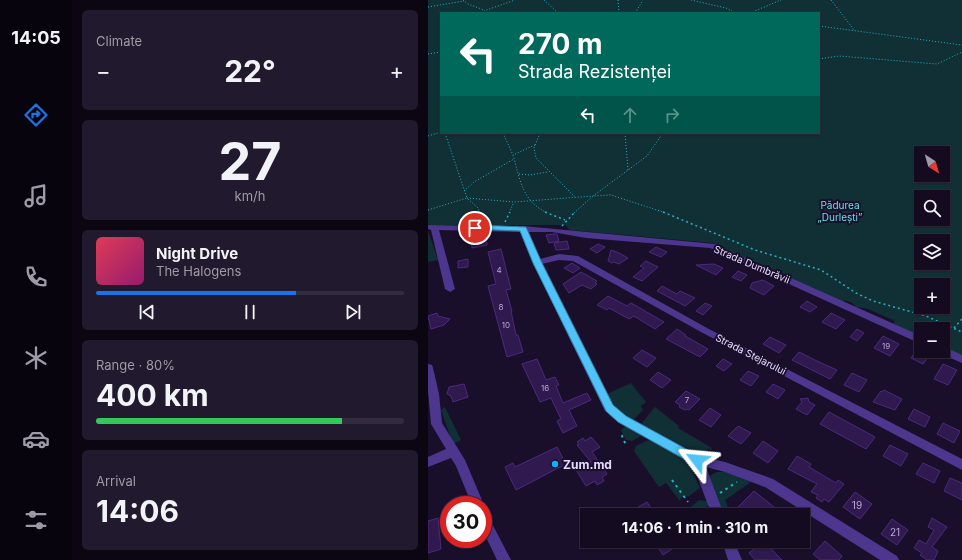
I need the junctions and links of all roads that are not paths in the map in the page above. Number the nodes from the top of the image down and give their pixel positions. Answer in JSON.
{"nodes":[{"id":1,"x":431,"y":227,"type":"edge"},
{"id":2,"x":523,"y":228,"type":"junction"},
{"id":3,"x":537,"y":263,"type":"junction"},
{"id":4,"x":450,"y":289,"type":"dead end"},
{"id":5,"x":914,"y":337,"type":"edge"},
{"id":6,"x":950,"y":353,"type":"edge"},
{"id":7,"x":962,"y":359,"type":"edge"},
{"id":8,"x":428,"y":368,"type":"edge"},
{"id":9,"x":452,"y":452,"type":"junction"},
{"id":10,"x":697,"y":460,"type":"junction"},
{"id":11,"x":428,"y":462,"type":"edge"},
{"id":12,"x":962,"y":465,"type":"edge"},
{"id":13,"x":474,"y":496,"type":"edge"},
{"id":14,"x":715,"y":508,"type":"edge"},
{"id":15,"x":492,"y":536,"type":"edge"},
{"id":16,"x":731,"y":548,"type":"edge"},
{"id":17,"x":504,"y":560,"type":"edge"},
{"id":18,"x":735,"y":560,"type":"edge"},
{"id":19,"x":892,"y":560,"type":"edge"}],
"edges":[{"from":1,"to":2,"type":"street","name":"Strada Dumbrăvii"},
{"from":1,"to":4,"type":"street"},
{"from":2,"to":3,"type":"street"},
{"from":2,"to":5,"type":"street","name":"Strada Dumbrăvii"},
{"from":3,"to":10,"type":"street"},
{"from":3,"to":12,"type":"street","name":"Strada Stejarului"},
{"from":6,"to":7,"type":"street"},
{"from":8,"to":9,"type":"street"},
{"from":9,"to":11,"type":"street"},
{"from":9,"to":13,"type":"street"},
{"from":10,"to":14,"type":"street"},
{"from":10,"to":19,"type":"street"},
{"from":15,"to":17,"type":"street"},
{"from":16,"to":18,"type":"street"}]}
